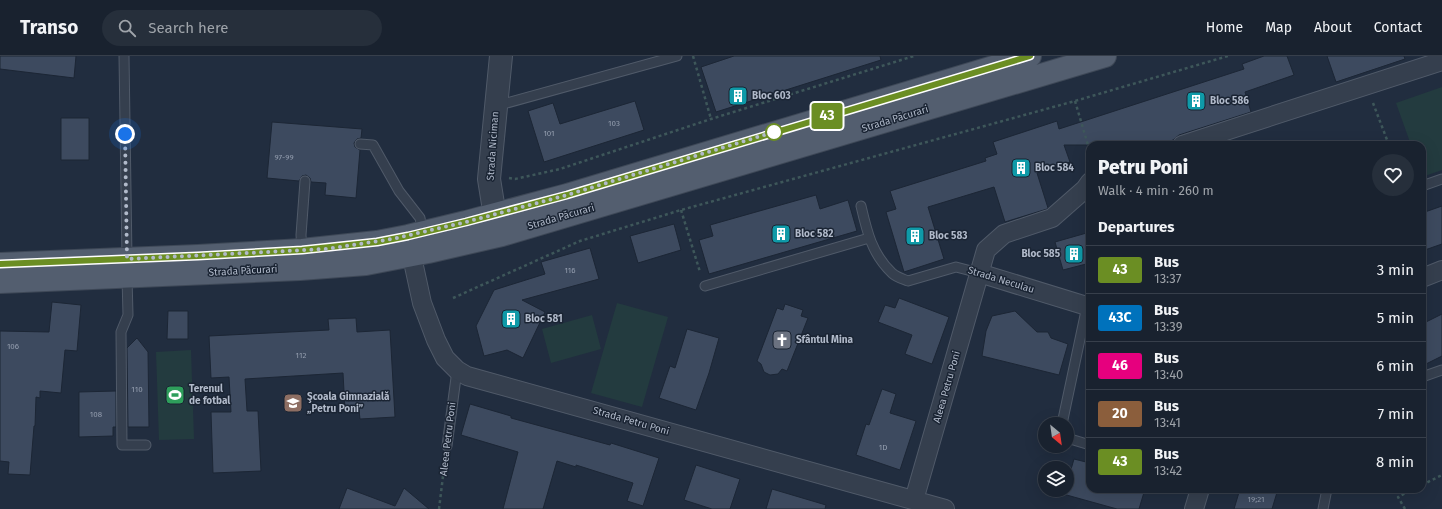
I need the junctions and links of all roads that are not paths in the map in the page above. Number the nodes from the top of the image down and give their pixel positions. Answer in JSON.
{"nodes":[{"id":1,"x":124,"y":56,"type":"edge"},
{"id":2,"x":501,"y":56,"type":"edge"},
{"id":3,"x":677,"y":56,"type":"edge"},
{"id":4,"x":1030,"y":56,"type":"edge"},
{"id":5,"x":1105,"y":56,"type":"edge"},
{"id":6,"x":1442,"y":62,"type":"edge"},
{"id":7,"x":496,"y":106,"type":"junction"},
{"id":8,"x":1194,"y":141,"type":"edge"},
{"id":9,"x":360,"y":144,"type":"dead end"},
{"id":10,"x":1442,"y":179,"type":"edge"},
{"id":11,"x":306,"y":181,"type":"dead end"},
{"id":12,"x":1426,"y":185,"type":"edge"},
{"id":13,"x":1086,"y":188,"type":"edge"},
{"id":14,"x":861,"y":206,"type":"dead end"},
{"id":15,"x":496,"y":214,"type":"junction"},
{"id":16,"x":502,"y":235,"type":"junction"},
{"id":17,"x":868,"y":238,"type":"junction"},
{"id":18,"x":418,"y":244,"type":"junction"},
{"id":19,"x":302,"y":250,"type":"junction"},
{"id":20,"x":0,"y":264,"type":"edge"},
{"id":21,"x":127,"y":268,"type":"junction"},
{"id":22,"x":1442,"y":270,"type":"edge"},
{"id":23,"x":979,"y":273,"type":"junction"},
{"id":24,"x":1426,"y":276,"type":"edge"},
{"id":25,"x":0,"y":282,"type":"edge"},
{"id":26,"x":705,"y":286,"type":"road end"},
{"id":27,"x":1086,"y":305,"type":"edge"},
{"id":28,"x":1086,"y":315,"type":"edge"},
{"id":29,"x":457,"y":370,"type":"junction"},
{"id":30,"x":1442,"y":370,"type":"edge"},
{"id":31,"x":1426,"y":376,"type":"edge"},
{"id":32,"x":1064,"y":417,"type":"edge"},
{"id":33,"x":1074,"y":440,"type":"edge"},
{"id":34,"x":1086,"y":444,"type":"edge"},
{"id":35,"x":146,"y":445,"type":"dead end"},
{"id":36,"x":447,"y":446,"type":"road end"},
{"id":37,"x":1199,"y":493,"type":"edge"},
{"id":38,"x":1326,"y":493,"type":"edge"},
{"id":39,"x":914,"y":500,"type":"junction"},
{"id":40,"x":945,"y":509,"type":"edge"},
{"id":41,"x":1194,"y":509,"type":"edge"},
{"id":42,"x":1323,"y":509,"type":"edge"}],
"edges":[{"from":1,"to":21,"type":"lane"},
{"from":2,"to":7,"type":"street","name":"Strada Niciman"},
{"from":3,"to":7,"type":"lane"},
{"from":4,"to":15,"type":"main road","name":"Strada Păcurari"},
{"from":5,"to":16,"type":"main road","name":"Strada Păcurari"},
{"from":6,"to":8,"type":"street"},
{"from":7,"to":15,"type":"street","name":"Strada Niciman"},
{"from":9,"to":18,"type":"lane"},
{"from":10,"to":12,"type":"lane"},
{"from":11,"to":19,"type":"lane"},
{"from":13,"to":23,"type":"street","name":"Aleea Petru Poni"},
{"from":14,"to":17,"type":"lane","name":"Strada Neculau"},
{"from":15,"to":16,"type":"street","name":"Strada Niciman"},
{"from":15,"to":18,"type":"main road","name":"Strada Păcurari"},
{"from":16,"to":18,"type":"main road","name":"Strada Păcurari"},
{"from":17,"to":23,"type":"lane","name":"Strada Neculau"},
{"from":17,"to":26,"type":"lane"},
{"from":18,"to":19,"type":"main road","name":"Strada Păcurari"},
{"from":18,"to":21,"type":"main road","name":"Strada Păcurari"},
{"from":18,"to":29,"type":"street","name":"Strada Petru Poni"},
{"from":19,"to":21,"type":"main road","name":"Strada Păcurari"},
{"from":20,"to":21,"type":"main road","name":"Strada Păcurari"},
{"from":21,"to":25,"type":"main road","name":"Strada Păcurari"},
{"from":21,"to":35,"type":"lane"},
{"from":22,"to":24,"type":"street"},
{"from":23,"to":27,"type":"street","name":"Strada Neculau"},
{"from":23,"to":39,"type":"street","name":"Aleea Petru Poni"},
{"from":28,"to":32,"type":"lane"},
{"from":29,"to":36,"type":"lane","name":"Aleea Petru Poni"},
{"from":29,"to":39,"type":"street","name":"Strada Petru Poni"},
{"from":30,"to":31,"type":"lane"},
{"from":33,"to":34,"type":"lane"},
{"from":37,"to":41,"type":"street"},
{"from":38,"to":42,"type":"lane"},
{"from":39,"to":40,"type":"street","name":"Strada Petru Poni"}]}
